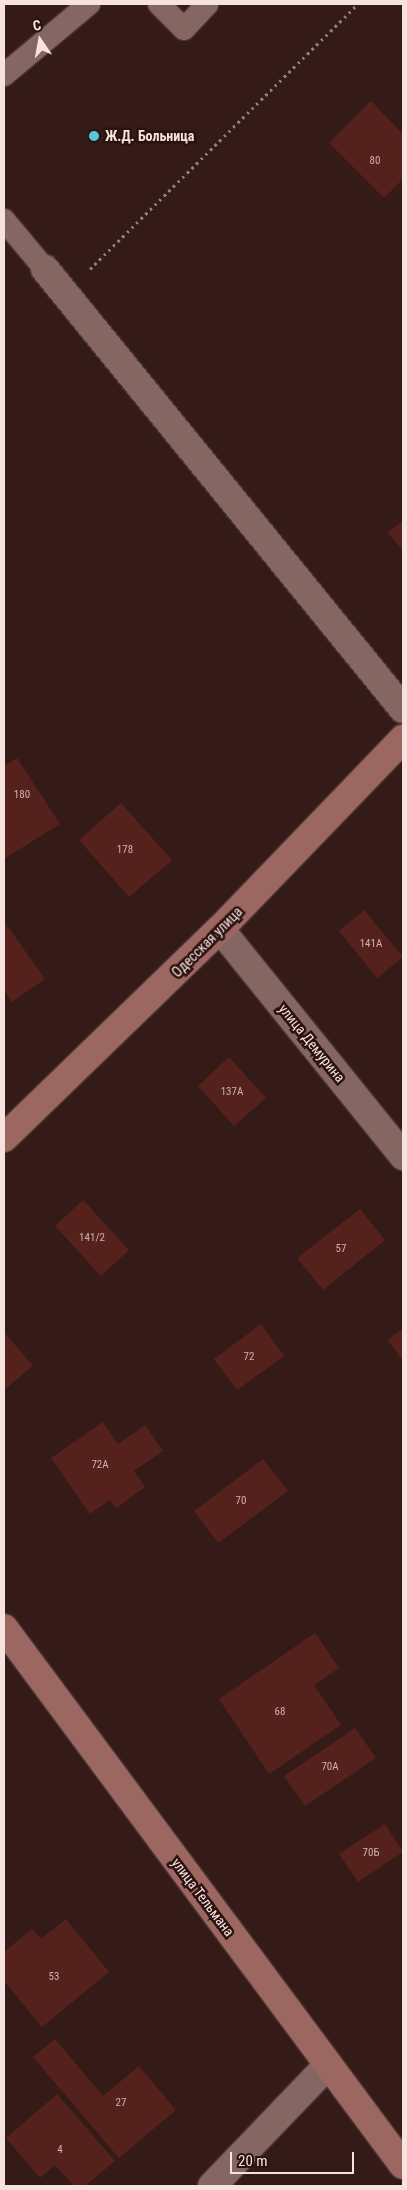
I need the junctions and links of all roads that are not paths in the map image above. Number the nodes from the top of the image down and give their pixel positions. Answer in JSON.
{"nodes":[{"id":1,"x":89,"y":4,"type":"edge"},
{"id":2,"x":159,"y":4,"type":"edge"},
{"id":3,"x":207,"y":4,"type":"edge"},
{"id":4,"x":4,"y":75,"type":"edge"},
{"id":5,"x":4,"y":220,"type":"edge"},
{"id":6,"x":45,"y":269,"type":"joint"},
{"id":7,"x":403,"y":709,"type":"edge"},
{"id":8,"x":403,"y":739,"type":"edge"},
{"id":9,"x":220,"y":929,"type":"junction"},
{"id":10,"x":4,"y":1138,"type":"edge"},
{"id":11,"x":403,"y":1156,"type":"edge"},
{"id":12,"x":4,"y":1628,"type":"edge"},
{"id":13,"x":328,"y":2065,"type":"junction"},
{"id":14,"x":403,"y":2165,"type":"edge"},
{"id":15,"x":212,"y":2186,"type":"edge"}],
"edges":[{"from":1,"to":4,"type":"lane"},
{"from":2,"to":3,"type":"lane"},
{"from":5,"to":6,"type":"lane"},
{"from":6,"to":7,"type":"street"},
{"from":8,"to":9,"type":"main road","name":"Одесская улица"},
{"from":9,"to":10,"type":"main road","name":"Одесская улица"},
{"from":9,"to":11,"type":"street","name":"улица Демурина"},
{"from":12,"to":13,"type":"main road","name":"улица Тельмана"},
{"from":13,"to":14,"type":"main road","name":"улица Тельмана"},
{"from":13,"to":15,"type":"street"}]}
